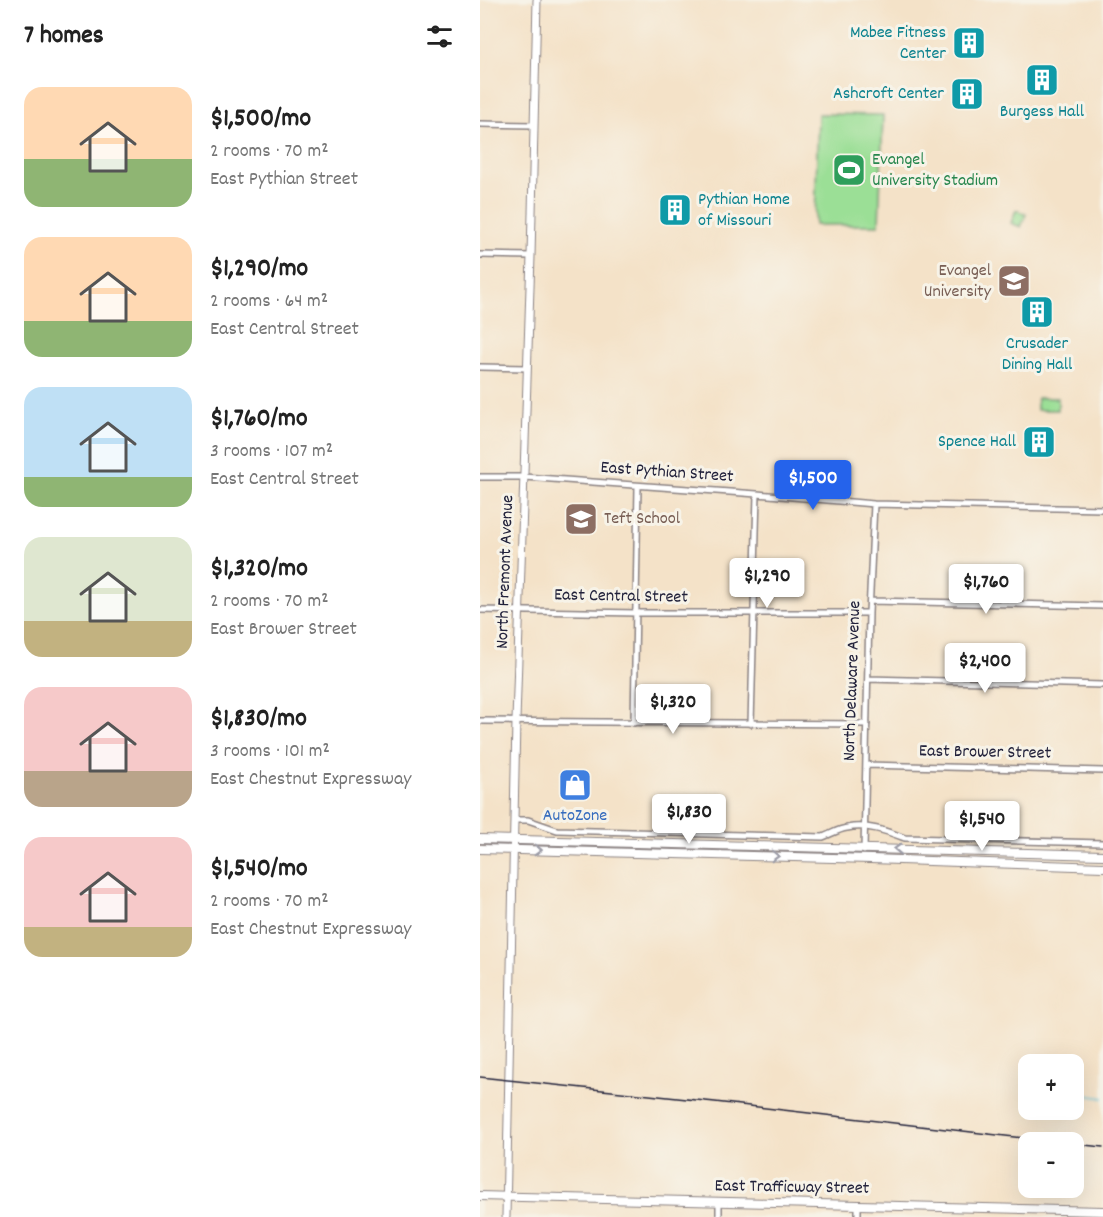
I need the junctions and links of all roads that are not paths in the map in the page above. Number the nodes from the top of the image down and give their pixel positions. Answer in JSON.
{"nodes":[{"id":1,"x":537,"y":0,"type":"edge"},
{"id":2,"x":480,"y":124,"type":"edge"},
{"id":3,"x":534,"y":125,"type":"junction"},
{"id":4,"x":480,"y":255,"type":"edge"},
{"id":5,"x":531,"y":256,"type":"junction"},
{"id":6,"x":480,"y":367,"type":"edge"},
{"id":7,"x":527,"y":368,"type":"junction"},
{"id":8,"x":480,"y":477,"type":"edge"},
{"id":9,"x":524,"y":477,"type":"junction"},
{"id":10,"x":638,"y":486,"type":"junction"},
{"id":11,"x":757,"y":494,"type":"junction"},
{"id":12,"x":874,"y":504,"type":"junction"},
{"id":13,"x":1103,"y":509,"type":"edge"},
{"id":14,"x":870,"y":601,"type":"junction"},
{"id":15,"x":1103,"y":606,"type":"edge"},
{"id":16,"x":480,"y":610,"type":"edge"},
{"id":17,"x":520,"y":610,"type":"junction"},
{"id":18,"x":637,"y":613,"type":"junction"},
{"id":19,"x":869,"y":613,"type":"junction"},
{"id":20,"x":755,"y":614,"type":"junction"},
{"id":21,"x":868,"y":679,"type":"junction"},
{"id":22,"x":1103,"y":685,"type":"edge"},
{"id":23,"x":480,"y":721,"type":"edge"},
{"id":24,"x":516,"y":721,"type":"junction"},
{"id":25,"x":634,"y":723,"type":"junction"},
{"id":26,"x":751,"y":724,"type":"junction"},
{"id":27,"x":867,"y":724,"type":"junction"},
{"id":28,"x":866,"y":765,"type":"junction"},
{"id":29,"x":1103,"y":771,"type":"edge"},
{"id":30,"x":514,"y":820,"type":"junction"},
{"id":31,"x":864,"y":827,"type":"junction"},
{"id":32,"x":480,"y":839,"type":"edge"},
{"id":33,"x":513,"y":839,"type":"junction"},
{"id":34,"x":1103,"y":843,"type":"edge"},
{"id":35,"x":864,"y":848,"type":"junction"},
{"id":36,"x":480,"y":849,"type":"edge"},
{"id":37,"x":513,"y":849,"type":"junction"},
{"id":38,"x":1103,"y":855,"type":"edge"},
{"id":39,"x":864,"y":859,"type":"junction"},
{"id":40,"x":1103,"y":869,"type":"edge"},
{"id":41,"x":480,"y":1196,"type":"edge"},
{"id":42,"x":506,"y":1197,"type":"junction"},
{"id":43,"x":719,"y":1201,"type":"junction"},
{"id":44,"x":858,"y":1204,"type":"junction"},
{"id":45,"x":1103,"y":1211,"type":"edge"},
{"id":46,"x":1064,"y":1213,"type":"edge"},
{"id":47,"x":506,"y":1217,"type":"edge"},
{"id":48,"x":719,"y":1217,"type":"edge"},
{"id":49,"x":858,"y":1217,"type":"edge"}],
"edges":[{"from":1,"to":3,"type":"street","name":"North Fremont Avenue"},
{"from":2,"to":3,"type":"street"},
{"from":3,"to":5,"type":"street","name":"North Fremont Avenue"},
{"from":4,"to":5,"type":"street"},
{"from":5,"to":7,"type":"street","name":"North Fremont Avenue"},
{"from":6,"to":7,"type":"street"},
{"from":7,"to":9,"type":"street","name":"North Fremont Avenue"},
{"from":8,"to":9,"type":"street","name":"East Pythian Street"},
{"from":9,"to":10,"type":"street","name":"East Pythian Street"},
{"from":9,"to":17,"type":"street","name":"North Fremont Avenue"},
{"from":10,"to":11,"type":"street","name":"East Pythian Street"},
{"from":10,"to":18,"type":"street"},
{"from":11,"to":12,"type":"street","name":"East Pythian Street"},
{"from":11,"to":20,"type":"street"},
{"from":12,"to":13,"type":"street","name":"East Pythian Street"},
{"from":12,"to":14,"type":"street","name":"North Delaware Avenue"},
{"from":14,"to":15,"type":"street"},
{"from":14,"to":19,"type":"street","name":"North Delaware Avenue"},
{"from":16,"to":17,"type":"street","name":"East Central Street"},
{"from":17,"to":18,"type":"street","name":"East Central Street"},
{"from":17,"to":24,"type":"street","name":"North Fremont Avenue"},
{"from":18,"to":20,"type":"street","name":"East Central Street"},
{"from":18,"to":25,"type":"street"},
{"from":19,"to":20,"type":"street","name":"East Central Street"},
{"from":19,"to":21,"type":"street","name":"North Delaware Avenue"},
{"from":20,"to":26,"type":"street"},
{"from":21,"to":22,"type":"street"},
{"from":21,"to":27,"type":"street","name":"North Delaware Avenue"},
{"from":23,"to":24,"type":"street"},
{"from":24,"to":25,"type":"street"},
{"from":24,"to":30,"type":"street","name":"North Fremont Avenue"},
{"from":25,"to":26,"type":"street"},
{"from":26,"to":27,"type":"street"},
{"from":27,"to":28,"type":"street","name":"North Delaware Avenue"},
{"from":28,"to":29,"type":"street","name":"East Brower Street"},
{"from":28,"to":31,"type":"street","name":"North Delaware Avenue"},
{"from":30,"to":31,"type":"street"},
{"from":30,"to":33,"type":"street","name":"North Fremont Avenue"},
{"from":31,"to":34,"type":"street"},
{"from":31,"to":35,"type":"street","name":"North Delaware Avenue"},
{"from":32,"to":33,"type":"main road"},
{"from":33,"to":35,"type":"main road"},
{"from":33,"to":37,"type":"street","name":"North Fremont Avenue"},
{"from":38,"to":35,"type":"main road","one_way":true},
{"from":35,"to":39,"type":"street","name":"North Delaware Avenue"},
{"from":36,"to":37,"type":"main road"},
{"from":37,"to":39,"type":"main road","one_way":true},
{"from":37,"to":42,"type":"street","name":"North Fremont Avenue"},
{"from":39,"to":40,"type":"main road"},
{"from":41,"to":42,"type":"main road","name":"East Trafficway Street"},
{"from":42,"to":43,"type":"main road","name":"East Trafficway Street"},
{"from":42,"to":47,"type":"street","name":"North Fremont Avenue"},
{"from":43,"to":44,"type":"main road","name":"East Trafficway Street"},
{"from":43,"to":48,"type":"street"},
{"from":44,"to":46,"type":"main road","name":"East Trafficway Street"},
{"from":44,"to":49,"type":"street"},
{"from":45,"to":46,"type":"main road","name":"East Trafficway Street"}]}
